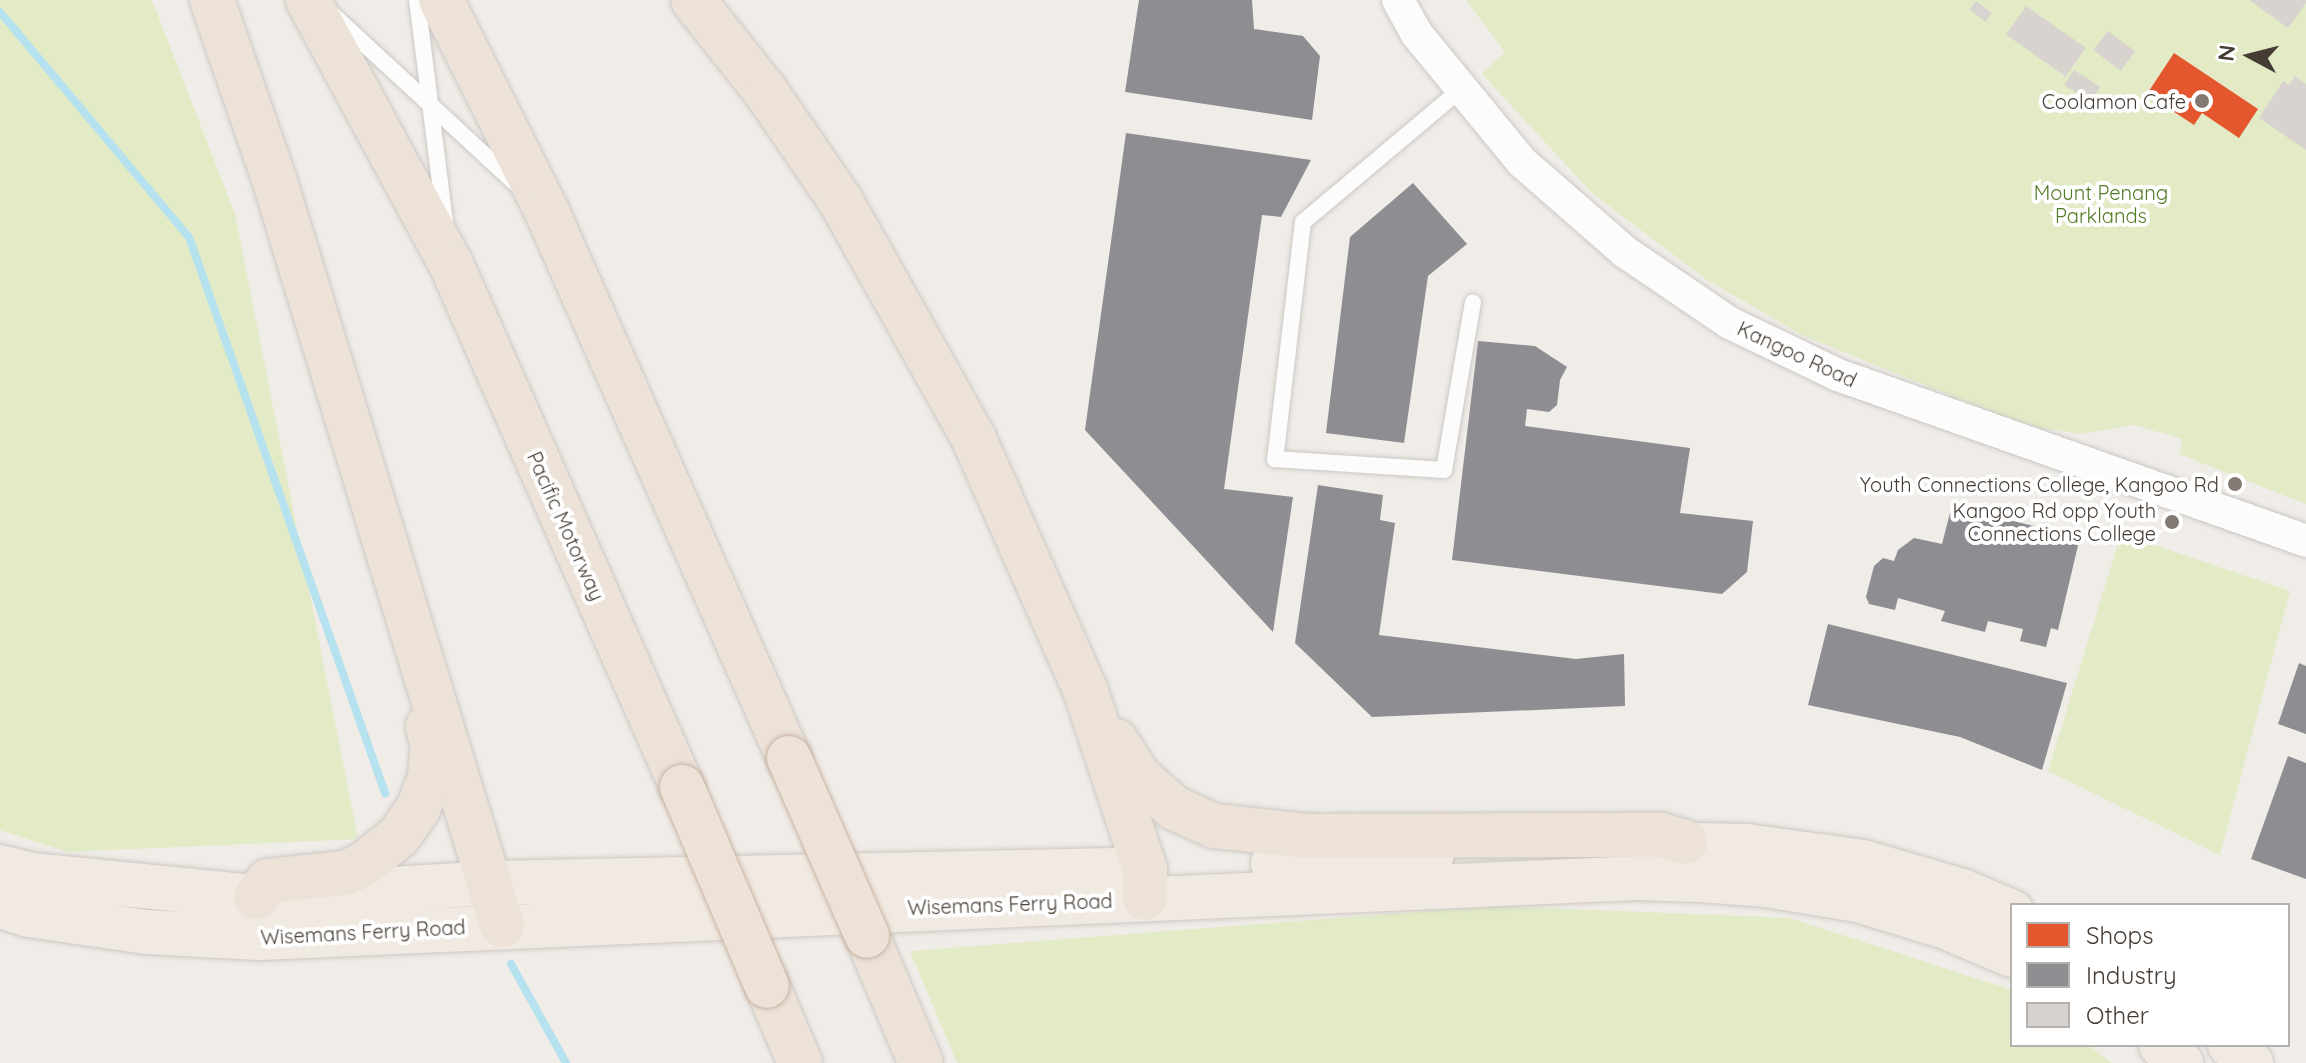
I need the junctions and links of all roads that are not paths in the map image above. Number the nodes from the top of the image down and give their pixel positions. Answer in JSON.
{"nodes":[{"id":1,"x":212,"y":0,"type":"edge"},
{"id":2,"x":308,"y":0,"type":"edge"},
{"id":3,"x":317,"y":0,"type":"edge"},
{"id":4,"x":417,"y":0,"type":"edge"},
{"id":5,"x":441,"y":0,"type":"edge"},
{"id":6,"x":693,"y":0,"type":"edge"},
{"id":7,"x":1398,"y":0,"type":"edge"},
{"id":8,"x":1460,"y":90,"type":"junction"},
{"id":9,"x":430,"y":103,"type":"junction"},
{"id":10,"x":547,"y":212,"type":"junction"},
{"id":11,"x":451,"y":264,"type":"junction"},
{"id":12,"x":1473,"y":302,"type":"dead end"},
{"id":13,"x":2306,"y":541,"type":"edge"},
{"id":14,"x":414,"y":638,"type":"junction"},
{"id":15,"x":1085,"y":689,"type":"junction"},
{"id":16,"x":1685,"y":842,"type":"junction"},
{"id":17,"x":0,"y":867,"type":"edge"},
{"id":18,"x":491,"y":883,"type":"junction"},
{"id":19,"x":1145,"y":884,"type":"junction"},
{"id":20,"x":256,"y":897,"type":"junction"},
{"id":21,"x":0,"y":906,"type":"edge"},
{"id":22,"x":2010,"y":911,"type":"edge"},
{"id":23,"x":502,"y":925,"type":"junction"},
{"id":24,"x":2010,"y":954,"type":"edge"},
{"id":25,"x":2163,"y":1047,"type":"edge"},
{"id":26,"x":2232,"y":1047,"type":"edge"},
{"id":27,"x":800,"y":1063,"type":"edge"},
{"id":28,"x":921,"y":1063,"type":"edge"},
{"id":29,"x":2181,"y":1063,"type":"edge"},
{"id":30,"x":2251,"y":1063,"type":"edge"}],
"edges":[{"from":1,"to":14,"type":"highway"},
{"from":2,"to":11,"type":"highway","name":"Pacific Motorway"},
{"from":3,"to":9,"type":"lane"},
{"from":4,"to":9,"type":"lane"},
{"from":5,"to":10,"type":"highway"},
{"from":6,"to":15,"type":"highway"},
{"from":7,"to":8,"type":"street","name":"Kangoo Road"},
{"from":8,"to":12,"type":"lane"},
{"from":8,"to":13,"type":"street","name":"Kangoo Road"},
{"from":9,"to":10,"type":"lane"},
{"from":9,"to":11,"type":"lane"},
{"from":10,"to":28,"type":"highway","bridge":true},
{"from":11,"to":27,"type":"highway","name":"Pacific Motorway","bridge":true},
{"from":14,"to":18,"type":"highway"},
{"from":14,"to":20,"type":"highway"},
{"from":15,"to":16,"type":"highway"},
{"from":15,"to":19,"type":"highway"},
{"from":16,"to":19,"type":"main road","name":"Wisemans Ferry Road"},
{"from":16,"to":22,"type":"main road","name":"Wisemans Ferry Road"},
{"from":17,"to":20,"type":"main road","name":"Wisemans Ferry Road"},
{"from":18,"to":19,"type":"main road","name":"Wisemans Ferry Road"},
{"from":18,"to":20,"type":"main road","name":"Wisemans Ferry Road"},
{"from":18,"to":23,"type":"highway"},
{"from":19,"to":23,"type":"main road","name":"Wisemans Ferry Road"},
{"from":19,"to":24,"type":"main road","name":"Wisemans Ferry Road"},
{"from":21,"to":23,"type":"main road","name":"Wisemans Ferry Road"},
{"from":25,"to":29,"type":"main road"},
{"from":26,"to":30,"type":"main road"}]}
